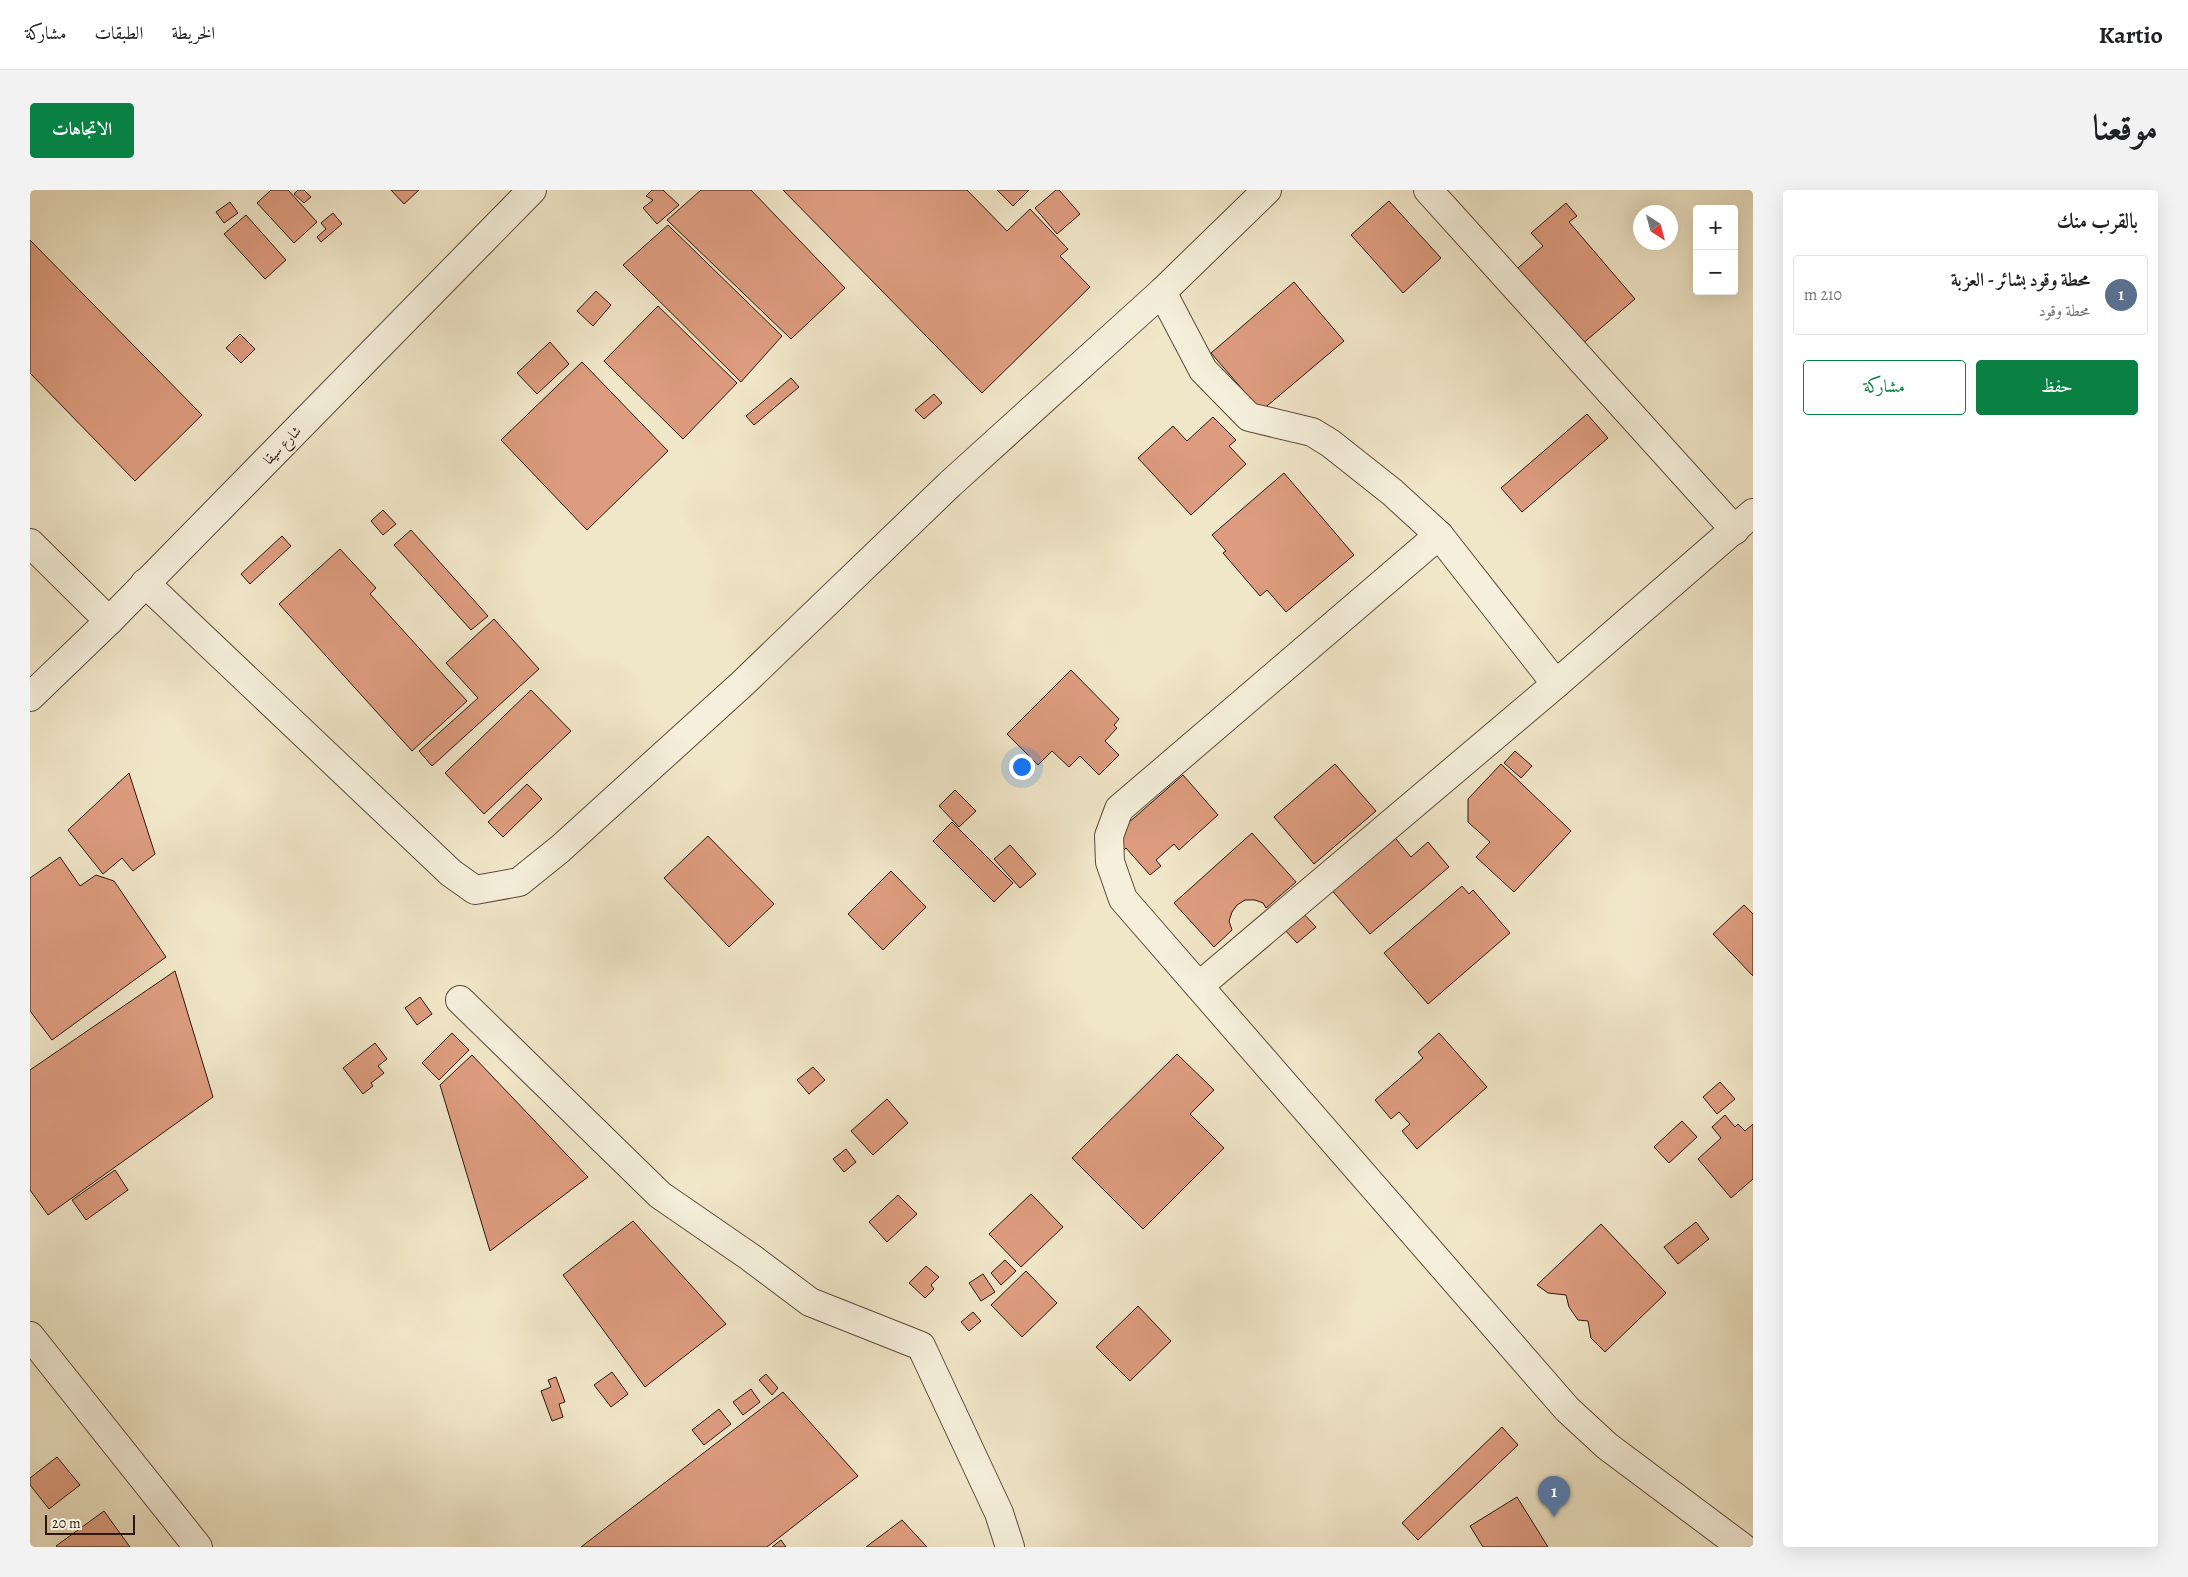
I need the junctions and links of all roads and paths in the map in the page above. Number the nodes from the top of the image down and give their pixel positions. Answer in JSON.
{"nodes":[{"id":1,"x":532,"y":190,"type":"edge"},
{"id":2,"x":1267,"y":190,"type":"edge"},
{"id":3,"x":1428,"y":190,"type":"edge"},
{"id":4,"x":1162,"y":292,"type":"junction"},
{"id":5,"x":1744,"y":521,"type":"edge"},
{"id":6,"x":1438,"y":535,"type":"junction"},
{"id":7,"x":30,"y":543,"type":"edge"},
{"id":8,"x":145,"y":583,"type":"junction"},
{"id":9,"x":109,"y":621,"type":"junction"},
{"id":10,"x":1556,"y":684,"type":"junction"},
{"id":11,"x":30,"y":697,"type":"edge"},
{"id":12,"x":1199,"y":986,"type":"junction"},
{"id":13,"x":460,"y":1000,"type":"dead end"},
{"id":14,"x":30,"y":1336,"type":"edge"},
{"id":15,"x":198,"y":1547,"type":"edge"},
{"id":16,"x":1010,"y":1547,"type":"edge"},
{"id":17,"x":1742,"y":1547,"type":"edge"}],
"edges":[{"from":1,"to":8,"type":"street","name":"شارع سيقا"},
{"from":2,"to":4,"type":"street"},
{"from":3,"to":5,"type":"street"},
{"from":4,"to":6,"type":"street"},
{"from":4,"to":8,"type":"street"},
{"from":5,"to":10,"type":"street"},
{"from":6,"to":10,"type":"street"},
{"from":6,"to":12,"type":"street"},
{"from":7,"to":9,"type":"street"},
{"from":8,"to":9,"type":"street","name":"شارع سيقا"},
{"from":9,"to":11,"type":"street","name":"شارع سيقا"},
{"from":10,"to":12,"type":"street"},
{"from":12,"to":17,"type":"street"},
{"from":13,"to":16,"type":"street"},
{"from":14,"to":15,"type":"street"}]}
